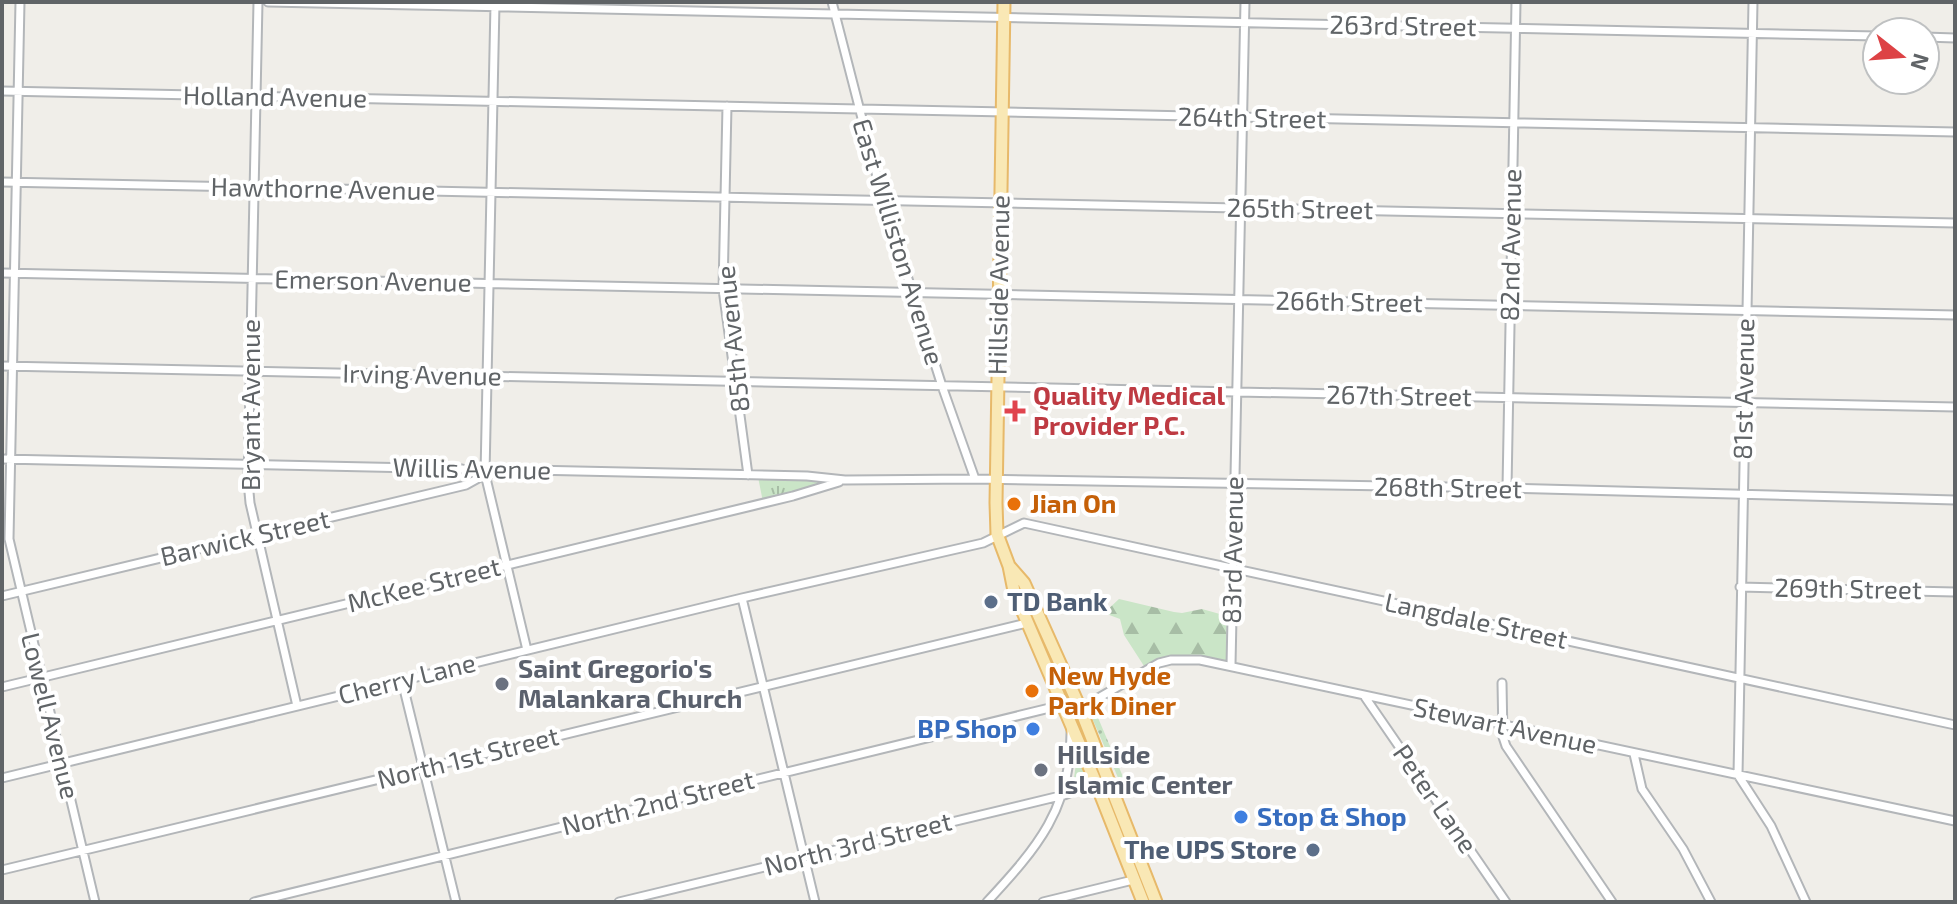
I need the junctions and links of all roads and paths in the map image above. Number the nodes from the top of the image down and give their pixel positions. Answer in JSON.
{"nodes":[{"id":1,"x":20,"y":2,"type":"edge"},
{"id":2,"x":258,"y":2,"type":"edge"},
{"id":3,"x":268,"y":2,"type":"edge"},
{"id":4,"x":832,"y":2,"type":"edge"},
{"id":5,"x":1004,"y":2,"type":"edge"},
{"id":6,"x":1245,"y":2,"type":"edge"},
{"id":7,"x":1516,"y":2,"type":"edge"},
{"id":8,"x":1753,"y":2,"type":"edge"},
{"id":9,"x":494,"y":4,"type":"edge"},
{"id":10,"x":835,"y":14,"type":"junction"},
{"id":11,"x":1004,"y":18,"type":"junction"},
{"id":12,"x":1244,"y":23,"type":"junction"},
{"id":13,"x":1516,"y":28,"type":"junction"},
{"id":14,"x":1752,"y":33,"type":"junction"},
{"id":15,"x":1861,"y":36,"type":"edge"},
{"id":16,"x":2,"y":91,"type":"edge"},
{"id":17,"x":18,"y":91,"type":"junction"},
{"id":18,"x":256,"y":96,"type":"junction"},
{"id":19,"x":492,"y":102,"type":"junction"},
{"id":20,"x":548,"y":102,"type":"joint"},
{"id":21,"x":727,"y":106,"type":"junction"},
{"id":22,"x":858,"y":109,"type":"junction"},
{"id":23,"x":1002,"y":112,"type":"junction"},
{"id":24,"x":1242,"y":117,"type":"junction"},
{"id":25,"x":1513,"y":123,"type":"junction"},
{"id":26,"x":1750,"y":128,"type":"junction"},
{"id":27,"x":1955,"y":132,"type":"edge"},
{"id":28,"x":2,"y":182,"type":"edge"},
{"id":29,"x":16,"y":182,"type":"junction"},
{"id":30,"x":254,"y":187,"type":"junction"},
{"id":31,"x":490,"y":192,"type":"junction"},
{"id":32,"x":645,"y":195,"type":"joint"},
{"id":33,"x":725,"y":197,"type":"junction"},
{"id":34,"x":883,"y":200,"type":"junction"},
{"id":35,"x":1000,"y":203,"type":"junction"},
{"id":36,"x":1240,"y":208,"type":"junction"},
{"id":37,"x":1512,"y":214,"type":"junction"},
{"id":38,"x":1748,"y":219,"type":"junction"},
{"id":39,"x":1955,"y":223,"type":"edge"},
{"id":40,"x":2,"y":273,"type":"edge"},
{"id":41,"x":14,"y":273,"type":"junction"},
{"id":42,"x":252,"y":278,"type":"junction"},
{"id":43,"x":488,"y":284,"type":"junction"},
{"id":44,"x":723,"y":289,"type":"junction"},
{"id":45,"x":744,"y":289,"type":"joint"},
{"id":46,"x":911,"y":292,"type":"junction"},
{"id":47,"x":999,"y":294,"type":"junction"},
{"id":48,"x":1238,"y":299,"type":"junction"},
{"id":49,"x":1510,"y":305,"type":"junction"},
{"id":50,"x":1746,"y":310,"type":"junction"},
{"id":51,"x":1955,"y":315,"type":"edge"},
{"id":52,"x":2,"y":366,"type":"edge"},
{"id":53,"x":12,"y":366,"type":"junction"},
{"id":54,"x":250,"y":371,"type":"junction"},
{"id":55,"x":486,"y":377,"type":"junction"},
{"id":56,"x":737,"y":381,"type":"junction"},
{"id":57,"x":843,"y":384,"type":"joint"},
{"id":58,"x":942,"y":386,"type":"junction"},
{"id":59,"x":998,"y":387,"type":"junction"},
{"id":60,"x":1236,"y":392,"type":"junction"},
{"id":61,"x":1508,"y":398,"type":"junction"},
{"id":62,"x":1744,"y":403,"type":"junction"},
{"id":63,"x":1955,"y":407,"type":"edge"},
{"id":64,"x":6,"y":459,"type":"edge"},
{"id":65,"x":249,"y":464,"type":"junction"},
{"id":66,"x":485,"y":474,"type":"junction"},
{"id":67,"x":748,"y":475,"type":"junction"},
{"id":68,"x":941,"y":479,"type":"joint"},
{"id":69,"x":975,"y":479,"type":"junction"},
{"id":70,"x":845,"y":480,"type":"junction"},
{"id":71,"x":996,"y":480,"type":"junction"},
{"id":72,"x":1234,"y":485,"type":"junction"},
{"id":73,"x":1507,"y":488,"type":"junction"},
{"id":74,"x":1742,"y":496,"type":"junction"},
{"id":75,"x":1955,"y":500,"type":"edge"},
{"id":76,"x":997,"y":534,"type":"junction"},
{"id":77,"x":257,"y":535,"type":"junction"},
{"id":78,"x":506,"y":565,"type":"junction"},
{"id":79,"x":1009,"y":566,"type":"junction"},
{"id":80,"x":1233,"y":568,"type":"junction"},
{"id":81,"x":1740,"y":587,"type":"junction"},
{"id":82,"x":21,"y":592,"type":"junction"},
{"id":83,"x":1955,"y":592,"type":"edge"},
{"id":84,"x":2,"y":596,"type":"edge"},
{"id":85,"x":742,"y":598,"type":"junction"},
{"id":86,"x":277,"y":620,"type":"junction"},
{"id":87,"x":1027,"y":623,"type":"junction"},
{"id":88,"x":527,"y":650,"type":"junction"},
{"id":89,"x":1231,"y":665,"type":"junction"},
{"id":90,"x":41,"y":677,"type":"junction"},
{"id":91,"x":1738,"y":678,"type":"junction"},
{"id":92,"x":402,"y":681,"type":"junction"},
{"id":93,"x":1502,"y":683,"type":"dead end"},
{"id":94,"x":2,"y":687,"type":"edge"},
{"id":95,"x":764,"y":687,"type":"junction"},
{"id":96,"x":1365,"y":697,"type":"junction"},
{"id":97,"x":297,"y":706,"type":"junction"},
{"id":98,"x":1080,"y":708,"type":"junction"},
{"id":99,"x":1067,"y":715,"type":"junction"},
{"id":100,"x":1502,"y":725,"type":"junction"},
{"id":101,"x":1955,"y":725,"type":"edge"},
{"id":102,"x":1634,"y":754,"type":"junction"},
{"id":103,"x":62,"y":764,"type":"junction"},
{"id":104,"x":423,"y":769,"type":"junction"},
{"id":105,"x":785,"y":772,"type":"junction"},
{"id":106,"x":1738,"y":775,"type":"junction"},
{"id":107,"x":2,"y":778,"type":"edge"},
{"id":108,"x":1096,"y":783,"type":"junction"},
{"id":109,"x":1064,"y":795,"type":"junction"},
{"id":110,"x":1955,"y":821,"type":"edge"},
{"id":111,"x":83,"y":851,"type":"junction"},
{"id":112,"x":444,"y":855,"type":"junction"},
{"id":113,"x":805,"y":857,"type":"junction"},
{"id":114,"x":2,"y":870,"type":"edge"},
{"id":115,"x":1133,"y":880,"type":"junction"},
{"id":116,"x":95,"y":902,"type":"edge"},
{"id":117,"x":254,"y":902,"type":"edge"},
{"id":118,"x":456,"y":902,"type":"edge"},
{"id":119,"x":619,"y":902,"type":"edge"},
{"id":120,"x":815,"y":902,"type":"edge"},
{"id":121,"x":987,"y":902,"type":"edge"},
{"id":122,"x":1043,"y":902,"type":"edge"},
{"id":123,"x":1143,"y":902,"type":"edge"},
{"id":124,"x":1156,"y":902,"type":"edge"},
{"id":125,"x":1506,"y":902,"type":"edge"},
{"id":126,"x":1612,"y":902,"type":"edge"},
{"id":127,"x":1711,"y":902,"type":"edge"},
{"id":128,"x":1806,"y":902,"type":"edge"}],
"edges":[{"from":1,"to":17,"type":"street","name":"Lowell Avenue"},
{"from":2,"to":18,"type":"street","name":"Bryant Avenue"},
{"from":3,"to":9,"type":"street","name":"263rd Street"},
{"from":4,"to":10,"type":"street","name":"East Williston Avenue"},
{"from":5,"to":11,"type":"main road","name":"Hillside Avenue"},
{"from":6,"to":12,"type":"street","name":"83rd Avenue"},
{"from":7,"to":13,"type":"street","name":"82nd Avenue"},
{"from":8,"to":14,"type":"street","name":"81st Avenue"},
{"from":9,"to":10,"type":"street","name":"263rd Street"},
{"from":9,"to":19,"type":"street"},
{"from":10,"to":11,"type":"street","name":"263rd Street"},
{"from":10,"to":22,"type":"street","name":"East Williston Avenue"},
{"from":11,"to":12,"type":"street","name":"263rd Street"},
{"from":11,"to":23,"type":"main road","name":"Hillside Avenue"},
{"from":12,"to":13,"type":"street","name":"263rd Street"},
{"from":12,"to":24,"type":"street","name":"83rd Avenue"},
{"from":13,"to":14,"type":"street","name":"263rd Street"},
{"from":13,"to":25,"type":"street","name":"82nd Avenue"},
{"from":14,"to":15,"type":"street","name":"263rd Street"},
{"from":14,"to":26,"type":"street","name":"81st Avenue"},
{"from":16,"to":17,"type":"street","name":"Holland Avenue"},
{"from":17,"to":18,"type":"street","name":"Holland Avenue"},
{"from":17,"to":29,"type":"street","name":"Lowell Avenue"},
{"from":18,"to":19,"type":"street","name":"Holland Avenue"},
{"from":18,"to":30,"type":"street","name":"Bryant Avenue"},
{"from":19,"to":20,"type":"street","name":"Holland Avenue"},
{"from":19,"to":31,"type":"street"},
{"from":20,"to":21,"type":"street","name":"264th Street"},
{"from":21,"to":22,"type":"street","name":"264th Street"},
{"from":21,"to":33,"type":"street","name":"85th Avenue"},
{"from":22,"to":23,"type":"street","name":"264th Street"},
{"from":22,"to":34,"type":"street","name":"East Williston Avenue"},
{"from":23,"to":24,"type":"street","name":"264th Street"},
{"from":23,"to":35,"type":"main road","name":"Hillside Avenue"},
{"from":24,"to":25,"type":"street","name":"264th Street"},
{"from":24,"to":36,"type":"street","name":"83rd Avenue"},
{"from":25,"to":26,"type":"street","name":"264th Street"},
{"from":25,"to":37,"type":"street","name":"82nd Avenue"},
{"from":26,"to":27,"type":"street","name":"264th Street"},
{"from":26,"to":38,"type":"street","name":"81st Avenue"},
{"from":28,"to":29,"type":"street","name":"Hawthorne Avenue"},
{"from":29,"to":30,"type":"street","name":"Hawthorne Avenue"},
{"from":29,"to":41,"type":"street","name":"Lowell Avenue"},
{"from":30,"to":31,"type":"street","name":"Hawthorne Avenue"},
{"from":30,"to":42,"type":"street","name":"Bryant Avenue"},
{"from":31,"to":32,"type":"street","name":"Hawthorne Avenue"},
{"from":31,"to":43,"type":"street"},
{"from":32,"to":33,"type":"street","name":"265th Street"},
{"from":33,"to":34,"type":"street","name":"265th Street"},
{"from":33,"to":44,"type":"street","name":"85th Avenue"},
{"from":34,"to":35,"type":"street","name":"265th Street"},
{"from":34,"to":46,"type":"street","name":"East Williston Avenue"},
{"from":35,"to":36,"type":"street","name":"265th Street"},
{"from":35,"to":47,"type":"main road","name":"Hillside Avenue"},
{"from":36,"to":37,"type":"street","name":"265th Street"},
{"from":36,"to":48,"type":"street","name":"83rd Avenue"},
{"from":37,"to":38,"type":"street","name":"265th Street"},
{"from":37,"to":49,"type":"street","name":"82nd Avenue"},
{"from":38,"to":39,"type":"street","name":"265th Street"},
{"from":38,"to":50,"type":"street","name":"81st Avenue"},
{"from":40,"to":41,"type":"street","name":"Emerson Avenue"},
{"from":41,"to":42,"type":"street","name":"Emerson Avenue"},
{"from":41,"to":53,"type":"street","name":"Lowell Avenue"},
{"from":42,"to":43,"type":"street","name":"Emerson Avenue"},
{"from":42,"to":54,"type":"street","name":"Bryant Avenue"},
{"from":43,"to":44,"type":"street","name":"Emerson Avenue"},
{"from":43,"to":55,"type":"street"},
{"from":44,"to":45,"type":"street","name":"Emerson Avenue"},
{"from":44,"to":56,"type":"street","name":"85th Avenue"},
{"from":45,"to":46,"type":"street","name":"266th Street"},
{"from":46,"to":47,"type":"street","name":"266th Street"},
{"from":46,"to":58,"type":"street","name":"East Williston Avenue"},
{"from":47,"to":48,"type":"street","name":"266th Street"},
{"from":47,"to":59,"type":"main road","name":"Hillside Avenue"},
{"from":48,"to":49,"type":"street","name":"266th Street"},
{"from":48,"to":60,"type":"street","name":"83rd Avenue"},
{"from":49,"to":50,"type":"street","name":"266th Street"},
{"from":49,"to":61,"type":"street","name":"82nd Avenue"},
{"from":50,"to":51,"type":"street","name":"266th Street"},
{"from":50,"to":62,"type":"street","name":"81st Avenue"},
{"from":52,"to":53,"type":"street","name":"Irving Avenue"},
{"from":53,"to":54,"type":"street","name":"Irving Avenue"},
{"from":53,"to":64,"type":"street","name":"Lowell Avenue"},
{"from":54,"to":55,"type":"street","name":"Irving Avenue"},
{"from":54,"to":65,"type":"street","name":"Bryant Avenue"},
{"from":55,"to":56,"type":"street","name":"Irving Avenue"},
{"from":55,"to":66,"type":"street"},
{"from":56,"to":57,"type":"street","name":"Irving Avenue"},
{"from":56,"to":67,"type":"street","name":"85th Avenue"},
{"from":57,"to":58,"type":"street","name":"267th Street"},
{"from":58,"to":59,"type":"street","name":"267th Street"},
{"from":58,"to":69,"type":"street","name":"East Williston Avenue"},
{"from":59,"to":60,"type":"street","name":"267th Street"},
{"from":59,"to":71,"type":"main road","name":"Hillside Avenue"},
{"from":60,"to":61,"type":"street","name":"267th Street"},
{"from":60,"to":72,"type":"street","name":"83rd Avenue"},
{"from":61,"to":62,"type":"street","name":"267th Street"},
{"from":61,"to":73,"type":"street","name":"82nd Avenue"},
{"from":62,"to":63,"type":"street","name":"267th Street"},
{"from":62,"to":74,"type":"street","name":"81st Avenue"},
{"from":64,"to":65,"type":"street","name":"Willis Avenue"},
{"from":64,"to":82,"type":"street","name":"Lowell Avenue"},
{"from":65,"to":66,"type":"street","name":"Willis Avenue"},
{"from":65,"to":77,"type":"street","name":"Bryant Avenue"},
{"from":66,"to":67,"type":"street","name":"Willis Avenue"},
{"from":66,"to":77,"type":"street","name":"Barwick Street"},
{"from":66,"to":78,"type":"street"},
{"from":67,"to":70,"type":"street","name":"Willis Avenue"},
{"from":68,"to":69,"type":"street","name":"268th Street"},
{"from":68,"to":70,"type":"street","name":"Willis Avenue"},
{"from":69,"to":71,"type":"street","name":"268th Street"},
{"from":70,"to":78,"type":"street","name":"McKee Street"},
{"from":71,"to":72,"type":"street","name":"268th Street"},
{"from":71,"to":76,"type":"main road","name":"Hillside Avenue"},
{"from":72,"to":73,"type":"street","name":"268th Street"},
{"from":72,"to":80,"type":"street","name":"83rd Avenue"},
{"from":73,"to":74,"type":"street","name":"268th Street"},
{"from":74,"to":75,"type":"street","name":"268th Street"},
{"from":74,"to":81,"type":"street","name":"81st Avenue"},
{"from":76,"to":79,"type":"main road","name":"Hillside Avenue"},
{"from":76,"to":80,"type":"street","name":"Langdale Street"},
{"from":76,"to":85,"type":"street","name":"Cherry Lane"},
{"from":77,"to":82,"type":"street","name":"Barwick Street"},
{"from":77,"to":86,"type":"street","name":"Bryant Avenue"},
{"from":78,"to":86,"type":"street","name":"McKee Street"},
{"from":78,"to":88,"type":"street"},
{"from":79,"to":87,"type":"main road","name":"Hillside Avenue"},
{"from":79,"to":98,"type":"main road","name":"Hillside Avenue"},
{"from":80,"to":89,"type":"street","name":"83rd Avenue"},
{"from":80,"to":91,"type":"street","name":"Langdale Street"},
{"from":81,"to":83,"type":"street","name":"269th Street"},
{"from":81,"to":91,"type":"street","name":"81st Avenue"},
{"from":82,"to":84,"type":"street","name":"Barwick Street"},
{"from":82,"to":90,"type":"street","name":"Lowell Avenue"},
{"from":85,"to":88,"type":"street","name":"Cherry Lane"},
{"from":85,"to":95,"type":"street"},
{"from":86,"to":90,"type":"street","name":"McKee Street"},
{"from":86,"to":97,"type":"street","name":"Bryant Avenue"},
{"from":87,"to":95,"type":"street","name":"North 1st Street"},
{"from":87,"to":99,"type":"main road","name":"Hillside Avenue"},
{"from":88,"to":92,"type":"street","name":"Cherry Lane"},
{"from":89,"to":96,"type":"street","name":"Stewart Avenue"},
{"from":89,"to":98,"type":"street","name":"Stewart Avenue"},
{"from":90,"to":94,"type":"street","name":"McKee Street"},
{"from":90,"to":103,"type":"street","name":"Lowell Avenue"},
{"from":91,"to":101,"type":"street","name":"Langdale Street"},
{"from":91,"to":106,"type":"street","name":"81st Avenue"},
{"from":92,"to":97,"type":"street","name":"Cherry Lane"},
{"from":92,"to":104,"type":"street"},
{"from":93,"to":100,"type":"street"},
{"from":95,"to":104,"type":"street","name":"North 1st Street"},
{"from":95,"to":105,"type":"street"},
{"from":96,"to":100,"type":"street","name":"Stewart Avenue"},
{"from":96,"to":125,"type":"street","name":"Peter Lane"},
{"from":97,"to":103,"type":"street","name":"Cherry Lane"},
{"from":98,"to":99,"type":"street","name":"Stewart Avenue"},
{"from":98,"to":124,"type":"main road","name":"Hillside Avenue"},
{"from":99,"to":105,"type":"street","name":"North 2nd Street"},
{"from":99,"to":108,"type":"main road","name":"Hillside Avenue"},
{"from":99,"to":109,"type":"street"},
{"from":100,"to":102,"type":"street","name":"Stewart Avenue"},
{"from":100,"to":126,"type":"street"},
{"from":102,"to":106,"type":"street","name":"Stewart Avenue"},
{"from":102,"to":127,"type":"street"},
{"from":103,"to":107,"type":"street","name":"Cherry Lane"},
{"from":103,"to":111,"type":"street","name":"Lowell Avenue"},
{"from":104,"to":111,"type":"street","name":"North 1st Street"},
{"from":104,"to":112,"type":"street"},
{"from":105,"to":112,"type":"street","name":"North 2nd Street"},
{"from":105,"to":113,"type":"street"},
{"from":106,"to":110,"type":"street","name":"Stewart Avenue"},
{"from":106,"to":128,"type":"street"},
{"from":108,"to":109,"type":"street","name":"North 3rd Street"},
{"from":108,"to":115,"type":"main road","name":"Hillside Avenue"},
{"from":109,"to":113,"type":"street","name":"North 3rd Street"},
{"from":109,"to":121,"type":"street"},
{"from":111,"to":114,"type":"street","name":"North 1st Street"},
{"from":111,"to":116,"type":"street","name":"Lowell Avenue"},
{"from":112,"to":117,"type":"street","name":"North 2nd Street"},
{"from":112,"to":118,"type":"street"},
{"from":113,"to":119,"type":"street","name":"North 3rd Street"},
{"from":113,"to":120,"type":"street"},
{"from":115,"to":122,"type":"street"},
{"from":115,"to":123,"type":"main road","name":"Hillside Avenue"}]}
